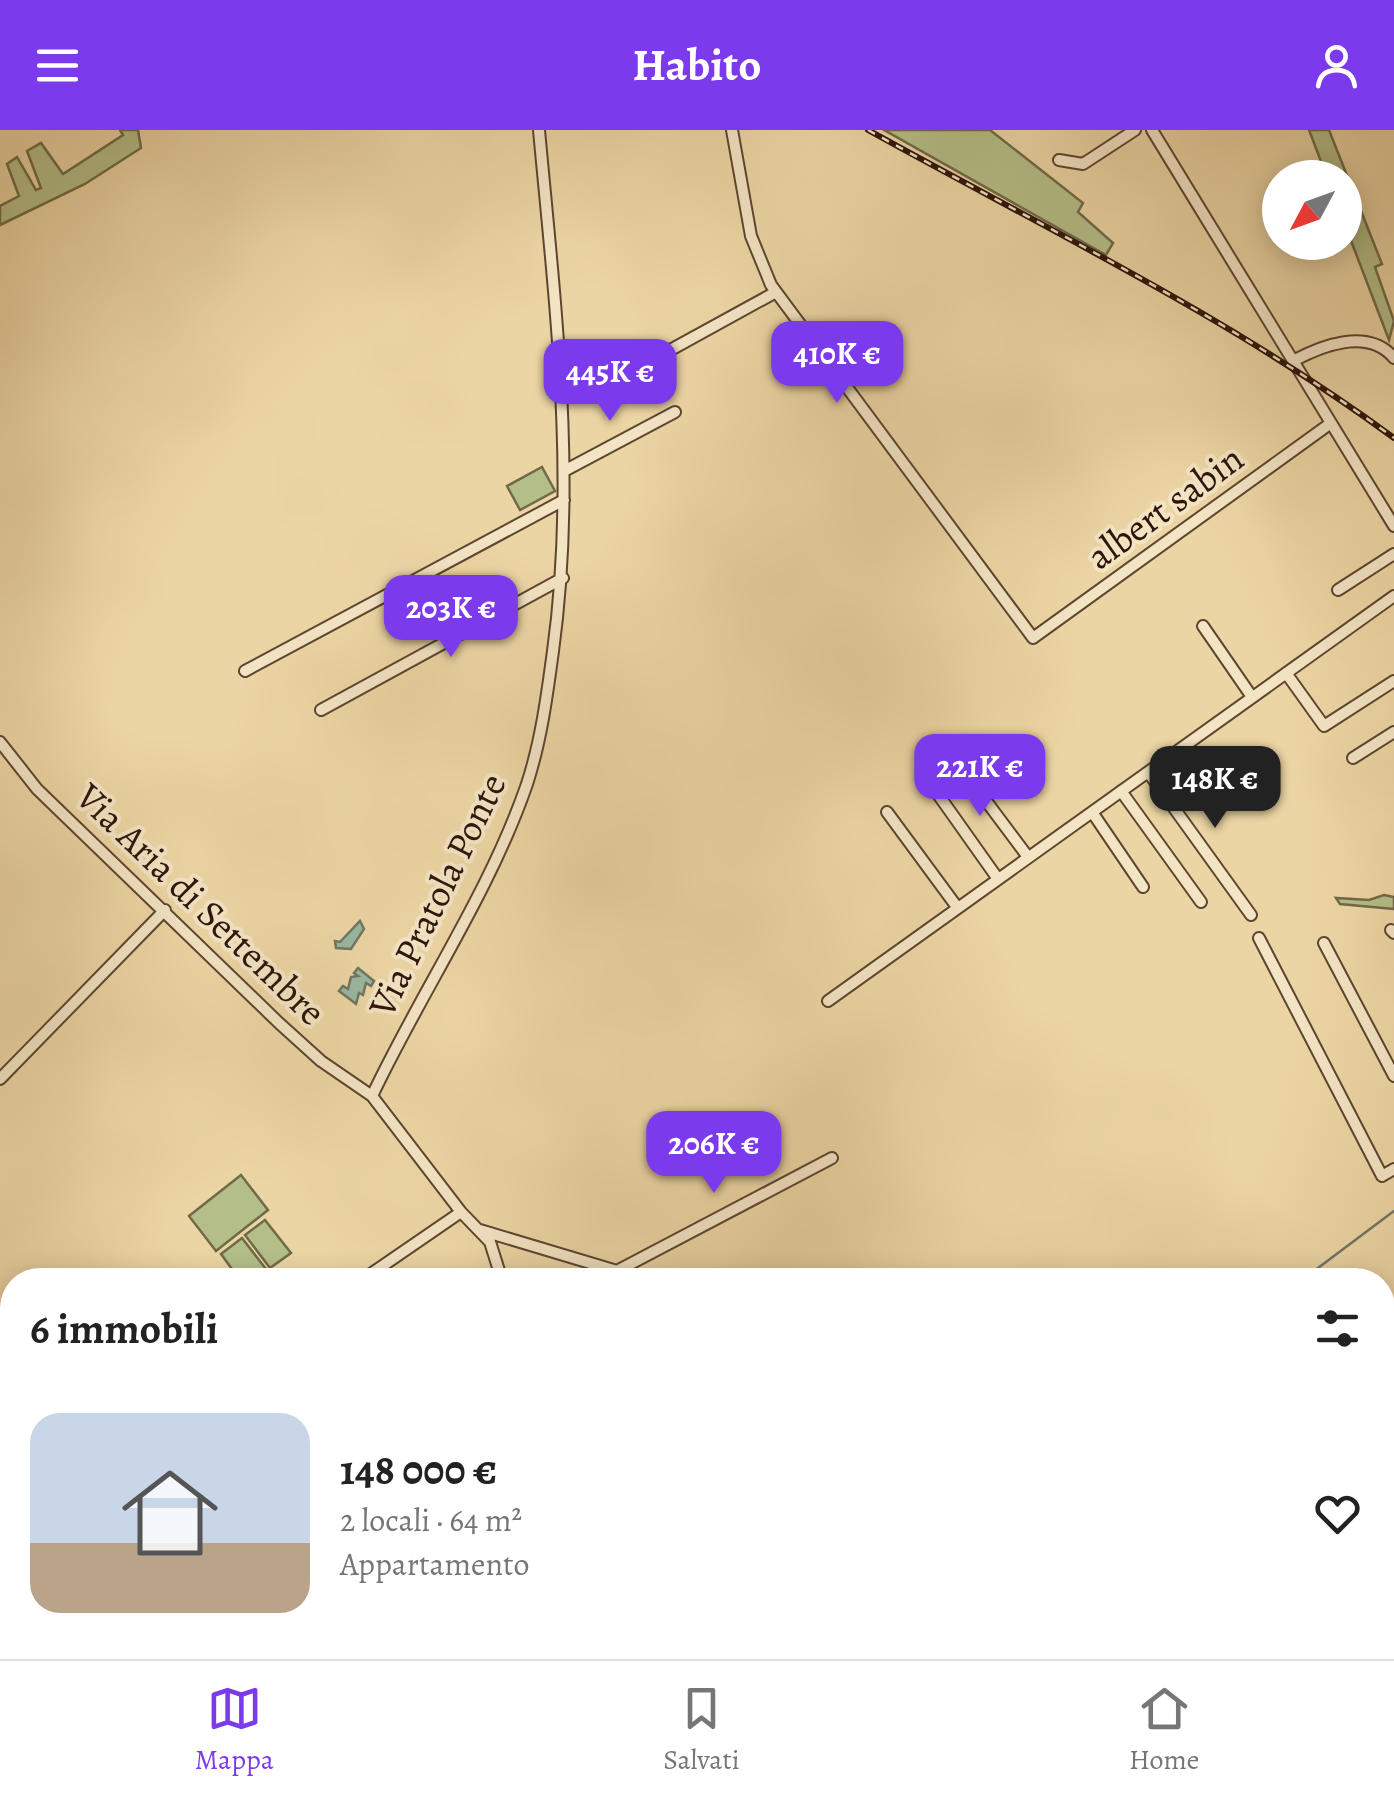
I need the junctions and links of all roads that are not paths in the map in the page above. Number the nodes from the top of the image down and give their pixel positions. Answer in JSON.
{"nodes":[{"id":1,"x":539,"y":130,"type":"edge"},
{"id":2,"x":732,"y":130,"type":"edge"},
{"id":3,"x":1135,"y":130,"type":"edge"},
{"id":4,"x":1152,"y":130,"type":"edge"},
{"id":5,"x":1059,"y":160,"type":"dead end"},
{"id":6,"x":776,"y":292,"type":"junction"},
{"id":7,"x":644,"y":350,"type":"dead end"},
{"id":8,"x":1394,"y":358,"type":"edge"},
{"id":9,"x":654,"y":359,"type":"dead end"},
{"id":10,"x":1293,"y":362,"type":"junction"},
{"id":11,"x":562,"y":395,"type":"junction"},
{"id":12,"x":674,"y":412,"type":"dead end"},
{"id":13,"x":1331,"y":423,"type":"junction"},
{"id":14,"x":564,"y":471,"type":"junction"},
{"id":15,"x":564,"y":500,"type":"junction"},
{"id":16,"x":1394,"y":526,"type":"edge"},
{"id":17,"x":1394,"y":554,"type":"edge"},
{"id":18,"x":563,"y":578,"type":"junction"},
{"id":19,"x":1338,"y":590,"type":"dead end"},
{"id":20,"x":1394,"y":596,"type":"edge"},
{"id":21,"x":1203,"y":626,"type":"dead end"},
{"id":22,"x":245,"y":671,"type":"dead end"},
{"id":23,"x":1286,"y":673,"type":"junction"},
{"id":24,"x":1394,"y":681,"type":"edge"},
{"id":25,"x":1252,"y":697,"type":"junction"},
{"id":26,"x":322,"y":710,"type":"dead end"},
{"id":27,"x":1394,"y":732,"type":"edge"},
{"id":28,"x":0,"y":742,"type":"edge"},
{"id":29,"x":1354,"y":758,"type":"dead end"},
{"id":30,"x":960,"y":766,"type":"dead end"},
{"id":31,"x":1148,"y":772,"type":"junction"},
{"id":32,"x":930,"y":783,"type":"dead end"},
{"id":33,"x":1121,"y":791,"type":"junction"},
{"id":34,"x":886,"y":812,"type":"dead end"},
{"id":35,"x":1092,"y":812,"type":"junction"},
{"id":36,"x":1028,"y":856,"type":"junction"},
{"id":37,"x":998,"y":879,"type":"junction"},
{"id":38,"x":1143,"y":887,"type":"dead end"},
{"id":39,"x":1201,"y":902,"type":"dead end"},
{"id":40,"x":956,"y":907,"type":"junction"},
{"id":41,"x":165,"y":910,"type":"junction"},
{"id":42,"x":1251,"y":914,"type":"dead end"},
{"id":43,"x":1259,"y":938,"type":"dead end"},
{"id":44,"x":1324,"y":943,"type":"dead end"},
{"id":45,"x":828,"y":1001,"type":"dead end"},
{"id":46,"x":1394,"y":1076,"type":"edge"},
{"id":47,"x":0,"y":1080,"type":"edge"},
{"id":48,"x":374,"y":1091,"type":"junction"},
{"id":49,"x":832,"y":1158,"type":"dead end"},
{"id":50,"x":1394,"y":1169,"type":"edge"},
{"id":51,"x":461,"y":1212,"type":"junction"},
{"id":52,"x":479,"y":1230,"type":"junction"},
{"id":53,"x":379,"y":1268,"type":"edge"},
{"id":54,"x":498,"y":1268,"type":"edge"},
{"id":55,"x":602,"y":1268,"type":"edge"},
{"id":56,"x":623,"y":1268,"type":"edge"}],
"edges":[{"from":1,"to":11,"type":"street","name":"Via Pratola Ponte"},
{"from":2,"to":6,"type":"street"},
{"from":3,"to":5,"type":"street"},
{"from":4,"to":10,"type":"street"},
{"from":6,"to":9,"type":"street"},
{"from":6,"to":13,"type":"street","name":"albert sabin"},
{"from":7,"to":11,"type":"street"},
{"from":8,"to":10,"type":"street"},
{"from":10,"to":13,"type":"street"},
{"from":11,"to":14,"type":"street","name":"Via Pratola Ponte"},
{"from":12,"to":14,"type":"street"},
{"from":13,"to":16,"type":"street"},
{"from":14,"to":15,"type":"street","name":"Via Pratola Ponte"},
{"from":15,"to":18,"type":"street","name":"Via Pratola Ponte"},
{"from":15,"to":22,"type":"street"},
{"from":17,"to":19,"type":"street"},
{"from":18,"to":26,"type":"street"},
{"from":18,"to":48,"type":"street","name":"Via Pratola Ponte"},
{"from":20,"to":23,"type":"street"},
{"from":21,"to":25,"type":"street"},
{"from":23,"to":24,"type":"street"},
{"from":23,"to":25,"type":"street"},
{"from":25,"to":31,"type":"street"},
{"from":27,"to":29,"type":"street"},
{"from":28,"to":41,"type":"street","name":"Via Aria di Settembre"},
{"from":30,"to":36,"type":"street"},
{"from":31,"to":33,"type":"street"},
{"from":31,"to":42,"type":"street"},
{"from":32,"to":37,"type":"street"},
{"from":33,"to":35,"type":"street"},
{"from":33,"to":39,"type":"street"},
{"from":34,"to":40,"type":"street"},
{"from":35,"to":36,"type":"street"},
{"from":35,"to":38,"type":"street"},
{"from":36,"to":37,"type":"street"},
{"from":37,"to":40,"type":"street"},
{"from":40,"to":45,"type":"street"},
{"from":41,"to":47,"type":"street"},
{"from":41,"to":48,"type":"street","name":"Via Aria di Settembre"},
{"from":43,"to":50,"type":"street"},
{"from":44,"to":46,"type":"street"},
{"from":48,"to":51,"type":"street","name":"Via Aria di Settembre"},
{"from":49,"to":56,"type":"street"},
{"from":51,"to":52,"type":"street","name":"Via Aria di Settembre"},
{"from":51,"to":53,"type":"street"},
{"from":52,"to":54,"type":"street","name":"Via Aria di Settembre"},
{"from":52,"to":55,"type":"street"}]}
